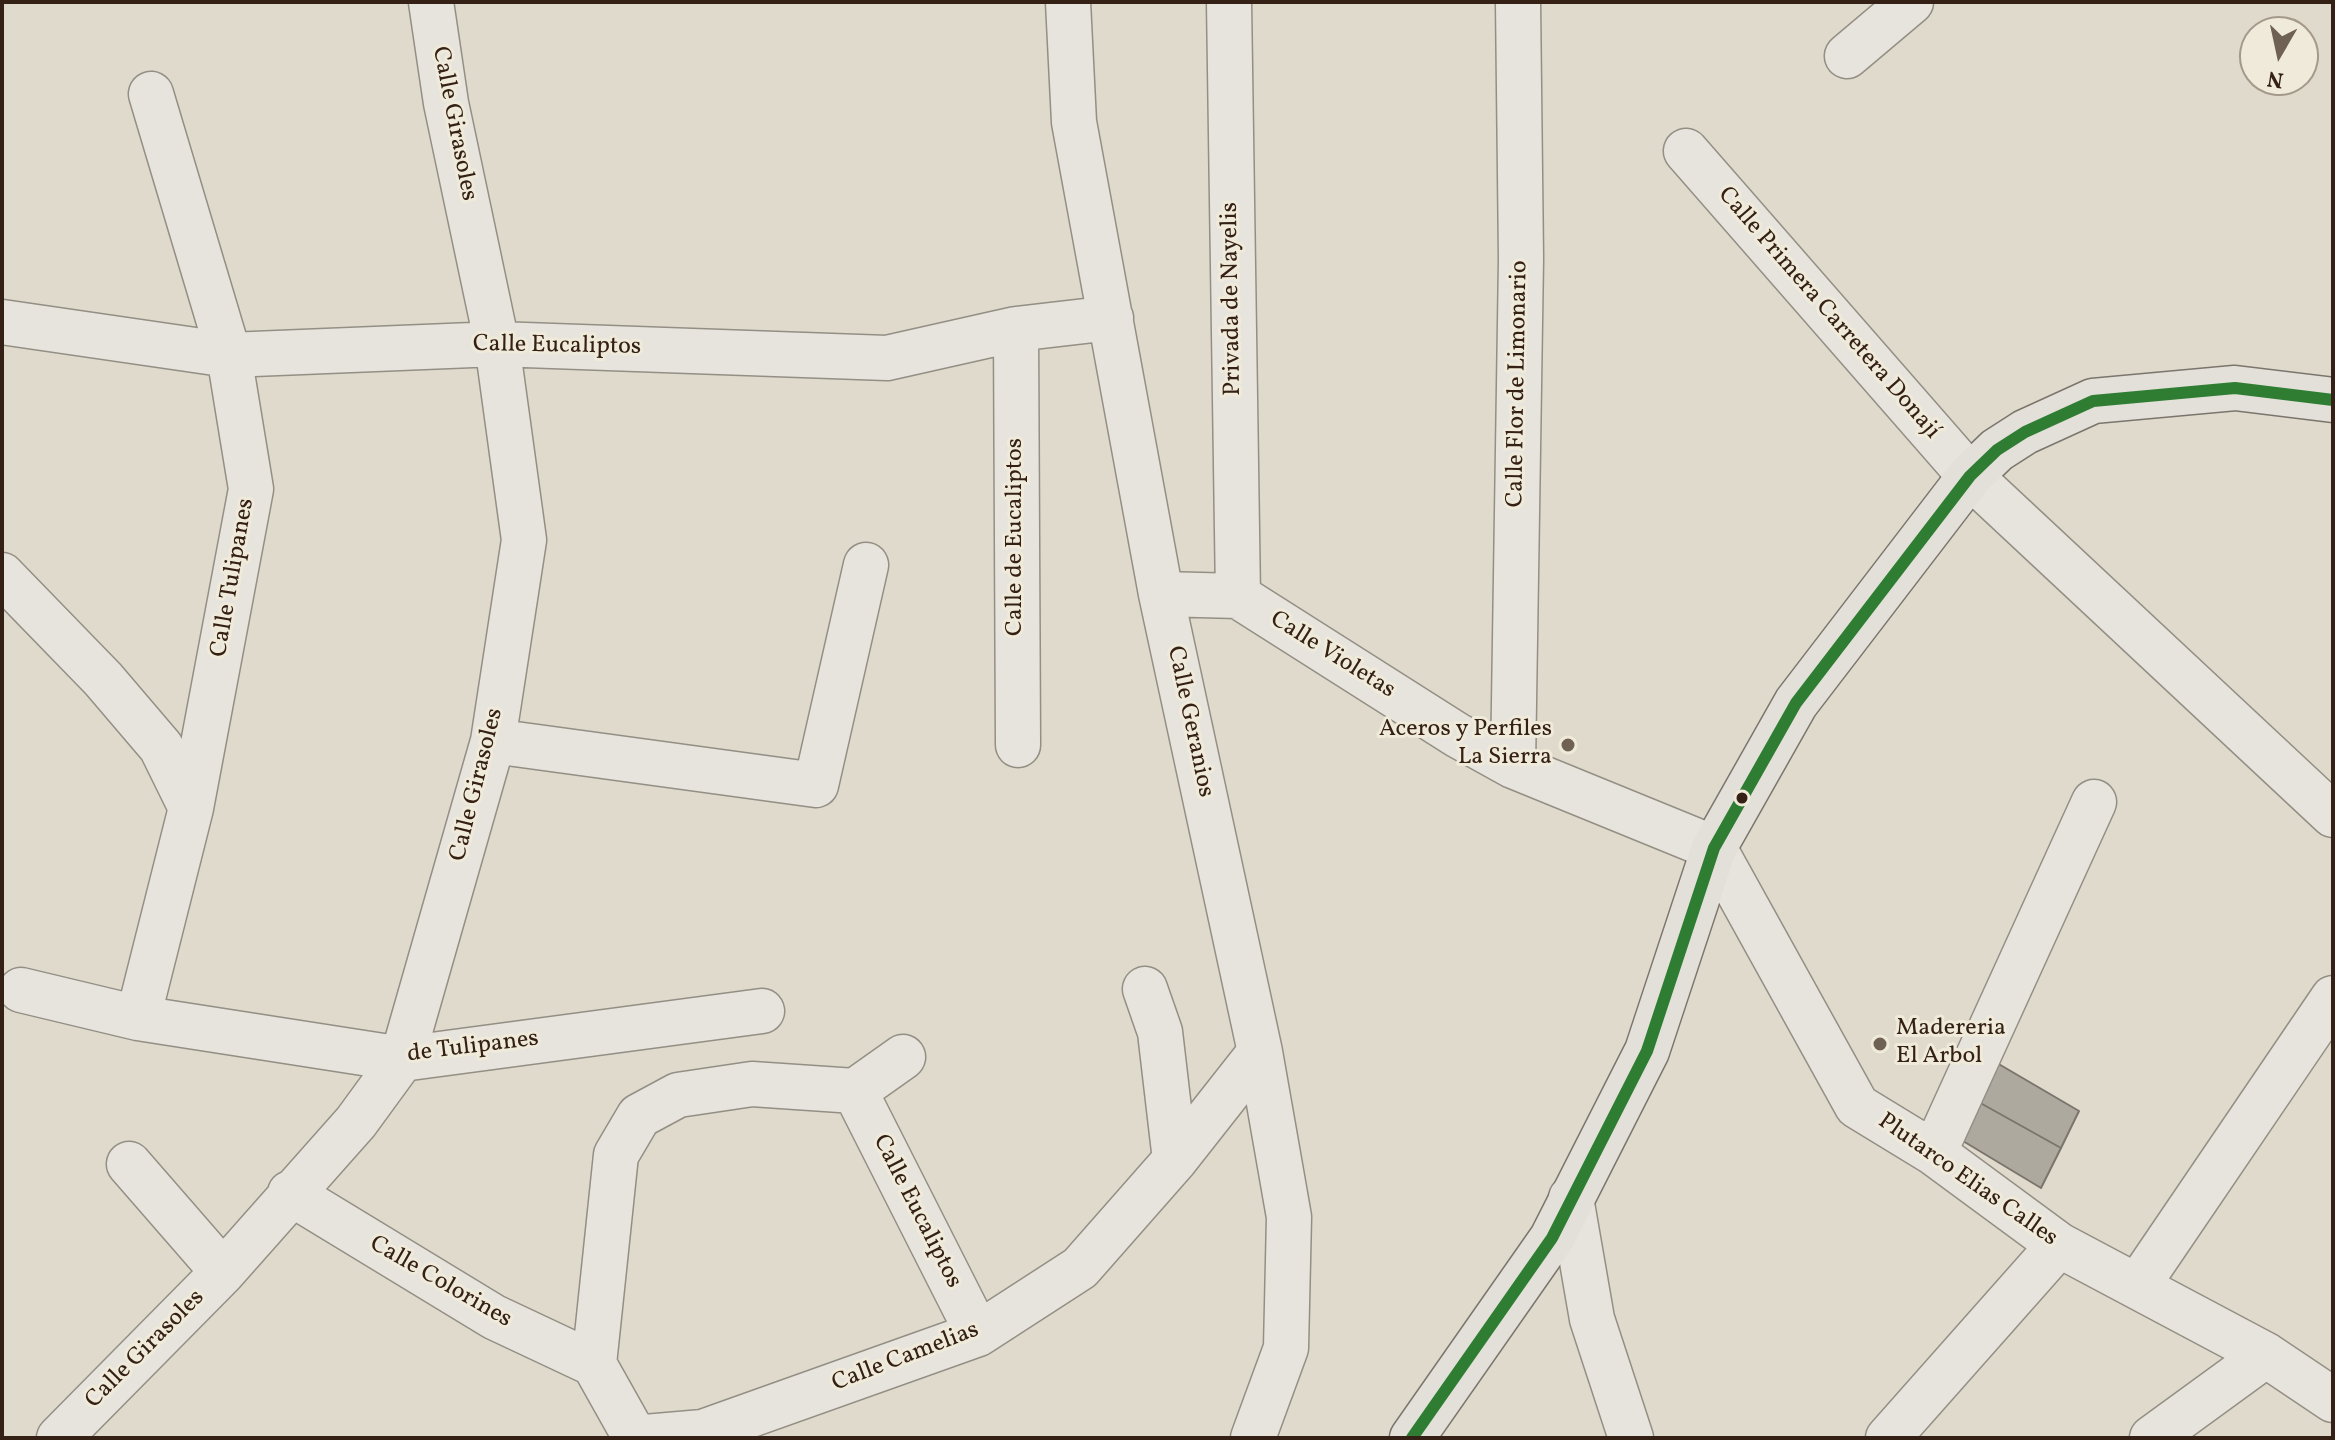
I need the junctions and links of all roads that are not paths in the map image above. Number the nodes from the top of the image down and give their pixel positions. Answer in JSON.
{"nodes":[{"id":1,"x":431,"y":2,"type":"edge"},
{"id":2,"x":1068,"y":2,"type":"edge"},
{"id":3,"x":1229,"y":2,"type":"edge"},
{"id":4,"x":1518,"y":2,"type":"edge"},
{"id":5,"x":1911,"y":2,"type":"edge"},
{"id":6,"x":1847,"y":56,"type":"dead end"},
{"id":7,"x":151,"y":94,"type":"dead end"},
{"id":8,"x":1686,"y":151,"type":"dead end"},
{"id":9,"x":1111,"y":318,"type":"junction"},
{"id":10,"x":2,"y":322,"type":"edge"},
{"id":11,"x":1016,"y":329,"type":"junction"},
{"id":12,"x":497,"y":344,"type":"junction"},
{"id":13,"x":229,"y":355,"type":"junction"},
{"id":14,"x":2333,"y":400,"type":"edge"},
{"id":15,"x":1970,"y":476,"type":"junction"},
{"id":16,"x":2,"y":575,"type":"edge"},
{"id":17,"x":863,"y":582,"type":"dead end"},
{"id":18,"x":1161,"y":594,"type":"junction"},
{"id":19,"x":1238,"y":596,"type":"junction"},
{"id":20,"x":493,"y":741,"type":"junction"},
{"id":21,"x":1018,"y":745,"type":"dead end"},
{"id":22,"x":1513,"y":766,"type":"junction"},
{"id":23,"x":2094,"y":802,"type":"dead end"},
{"id":24,"x":191,"y":808,"type":"junction"},
{"id":25,"x":2333,"y":815,"type":"edge"},
{"id":26,"x":1714,"y":848,"type":"junction"},
{"id":27,"x":1145,"y":989,"type":"dead end"},
{"id":28,"x":21,"y":990,"type":"dead end"},
{"id":29,"x":2333,"y":998,"type":"edge"},
{"id":30,"x":762,"y":1011,"type":"dead end"},
{"id":31,"x":138,"y":1018,"type":"junction"},
{"id":32,"x":1260,"y":1052,"type":"junction"},
{"id":33,"x":903,"y":1057,"type":"dead end"},
{"id":34,"x":402,"y":1059,"type":"junction"},
{"id":35,"x":855,"y":1091,"type":"junction"},
{"id":36,"x":1934,"y":1153,"type":"junction"},
{"id":37,"x":1175,"y":1160,"type":"junction"},
{"id":38,"x":129,"y":1164,"type":"dead end"},
{"id":39,"x":290,"y":1193,"type":"junction"},
{"id":40,"x":1571,"y":1198,"type":"junction"},
{"id":41,"x":2059,"y":1245,"type":"junction"},
{"id":42,"x":223,"y":1272,"type":"junction"},
{"id":43,"x":2138,"y":1285,"type":"junction"},
{"id":44,"x":978,"y":1334,"type":"junction"},
{"id":45,"x":2266,"y":1355,"type":"junction"},
{"id":46,"x":594,"y":1364,"type":"junction"},
{"id":47,"x":2333,"y":1400,"type":"edge"},
{"id":48,"x":59,"y":1438,"type":"edge"},
{"id":49,"x":634,"y":1438,"type":"edge"},
{"id":50,"x":1253,"y":1438,"type":"edge"},
{"id":51,"x":1412,"y":1438,"type":"edge"},
{"id":52,"x":1631,"y":1438,"type":"edge"},
{"id":53,"x":1888,"y":1438,"type":"edge"},
{"id":54,"x":2152,"y":1438,"type":"edge"}],
"edges":[{"from":1,"to":12,"type":"street","name":"Calle Girasoles"},
{"from":2,"to":9,"type":"street","name":"Calle Geranios"},
{"from":3,"to":19,"type":"street","name":"Privada de Nayelis"},
{"from":4,"to":22,"type":"street","name":"Calle Flor de Limonario"},
{"from":5,"to":6,"type":"street"},
{"from":7,"to":13,"type":"street","name":"Calle Tulipanes"},
{"from":8,"to":15,"type":"street","name":"Calle Primera Carretera Donají"},
{"from":9,"to":11,"type":"street","name":"Calle Eucaliptos"},
{"from":9,"to":18,"type":"street","name":"Calle Geranios"},
{"from":10,"to":13,"type":"street","name":"Calle Eucaliptos"},
{"from":11,"to":12,"type":"street","name":"Calle Eucaliptos"},
{"from":11,"to":21,"type":"street","name":"Calle de Eucaliptos"},
{"from":12,"to":13,"type":"street","name":"Calle Eucaliptos"},
{"from":12,"to":20,"type":"street","name":"Calle Girasoles"},
{"from":13,"to":24,"type":"street","name":"Calle Tulipanes"},
{"from":14,"to":15,"type":"main road"},
{"from":15,"to":25,"type":"street","name":"Calle Primera Carretera Donají"},
{"from":15,"to":26,"type":"main road"},
{"from":16,"to":24,"type":"street"},
{"from":17,"to":20,"type":"street"},
{"from":18,"to":19,"type":"street"},
{"from":18,"to":32,"type":"street","name":"Calle Geranios"},
{"from":19,"to":22,"type":"street","name":"Calle Violetas"},
{"from":20,"to":34,"type":"street","name":"Calle Girasoles"},
{"from":22,"to":26,"type":"street","name":"Calle Violetas"},
{"from":23,"to":36,"type":"street"},
{"from":24,"to":31,"type":"street","name":"Calle Tulipanes"},
{"from":26,"to":36,"type":"street","name":"Plutarco Elias Calles"},
{"from":26,"to":40,"type":"main road"},
{"from":27,"to":37,"type":"street"},
{"from":28,"to":31,"type":"street","name":"de Tulipanes"},
{"from":29,"to":43,"type":"street"},
{"from":30,"to":34,"type":"street","name":"de Tulipanes"},
{"from":31,"to":34,"type":"street","name":"de Tulipanes"},
{"from":32,"to":37,"type":"street","name":"Calle Camelias"},
{"from":32,"to":50,"type":"street","name":"Calle Geranios"},
{"from":33,"to":35,"type":"street"},
{"from":34,"to":39,"type":"street","name":"Calle Girasoles"},
{"from":35,"to":44,"type":"street","name":"Calle Eucaliptos"},
{"from":35,"to":46,"type":"street"},
{"from":36,"to":41,"type":"street","name":"Plutarco Elias Calles"},
{"from":37,"to":44,"type":"street","name":"Calle Camelias"},
{"from":38,"to":42,"type":"street"},
{"from":39,"to":42,"type":"street","name":"Calle Girasoles"},
{"from":39,"to":46,"type":"street","name":"Calle Colorines"},
{"from":40,"to":51,"type":"main road"},
{"from":40,"to":52,"type":"street"},
{"from":41,"to":43,"type":"street","name":"Plutarco Elias Calles"},
{"from":41,"to":53,"type":"street"},
{"from":42,"to":48,"type":"street","name":"Calle Girasoles"},
{"from":43,"to":45,"type":"street","name":"Plutarco Elias Calles"},
{"from":44,"to":49,"type":"street","name":"Calle Camelias"},
{"from":45,"to":47,"type":"street","name":"Plutarco Elias Calles"},
{"from":45,"to":54,"type":"street"},
{"from":46,"to":49,"type":"street"}]}
